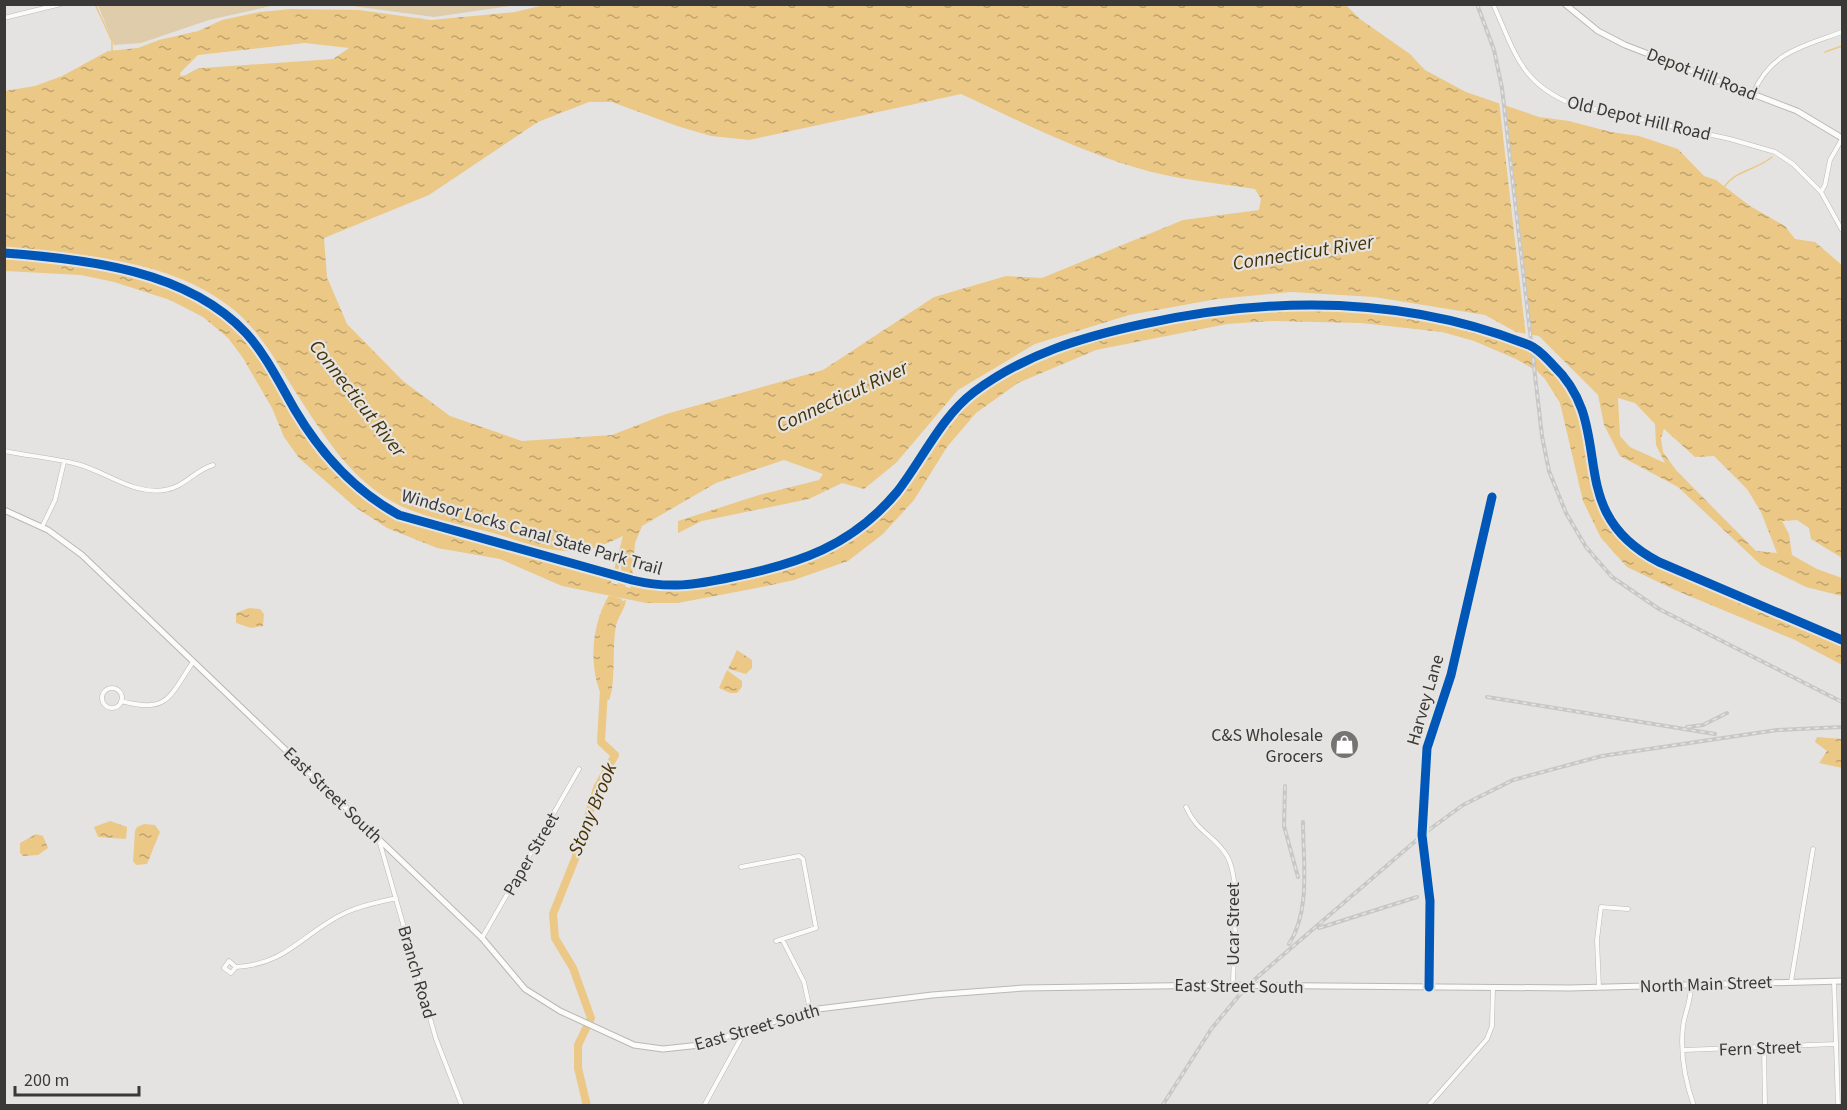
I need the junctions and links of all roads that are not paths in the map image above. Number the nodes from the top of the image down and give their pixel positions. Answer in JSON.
{"nodes":[{"id":1,"x":61,"y":4,"type":"edge"},
{"id":2,"x":1493,"y":4,"type":"edge"},
{"id":3,"x":1564,"y":4,"type":"edge"},
{"id":4,"x":4,"y":18,"type":"edge"},
{"id":5,"x":1842,"y":32,"type":"edge"},
{"id":6,"x":1753,"y":94,"type":"junction"},
{"id":7,"x":1842,"y":139,"type":"edge"},
{"id":8,"x":1821,"y":192,"type":"junction"},
{"id":9,"x":1842,"y":230,"type":"edge"},
{"id":10,"x":4,"y":451,"type":"edge"},
{"id":11,"x":64,"y":462,"type":"junction"},
{"id":12,"x":213,"y":465,"type":"dead end"},
{"id":13,"x":1492,"y":497,"type":"dead end"},
{"id":14,"x":4,"y":510,"type":"edge"},
{"id":15,"x":42,"y":527,"type":"junction"},
{"id":16,"x":193,"y":661,"type":"junction"},
{"id":17,"x":121,"y":701,"type":"junction"},
{"id":18,"x":579,"y":769,"type":"dead end"},
{"id":19,"x":1186,"y":807,"type":"dead end"},
{"id":20,"x":378,"y":837,"type":"junction"},
{"id":21,"x":1812,"y":849,"type":"dead end"},
{"id":22,"x":741,"y":867,"type":"dead end"},
{"id":23,"x":396,"y":898,"type":"junction"},
{"id":24,"x":1628,"y":909,"type":"dead end"},
{"id":25,"x":482,"y":938,"type":"junction"},
{"id":26,"x":236,"y":967,"type":"dead end"},
{"id":27,"x":1834,"y":981,"type":"junction"},
{"id":28,"x":1842,"y":981,"type":"edge"},
{"id":29,"x":1791,"y":982,"type":"junction"},
{"id":30,"x":1691,"y":985,"type":"junction"},
{"id":31,"x":1233,"y":986,"type":"junction"},
{"id":32,"x":1429,"y":987,"type":"junction"},
{"id":33,"x":1599,"y":987,"type":"junction"},
{"id":34,"x":1493,"y":988,"type":"junction"},
{"id":35,"x":1569,"y":988,"type":"joint"},
{"id":36,"x":810,"y":1010,"type":"junction"},
{"id":37,"x":745,"y":1031,"type":"junction"},
{"id":38,"x":1836,"y":1044,"type":"junction"},
{"id":39,"x":1764,"y":1048,"type":"junction"},
{"id":40,"x":1684,"y":1050,"type":"junction"},
{"id":41,"x":462,"y":1106,"type":"edge"},
{"id":42,"x":704,"y":1106,"type":"edge"},
{"id":43,"x":1428,"y":1106,"type":"edge"},
{"id":44,"x":1694,"y":1106,"type":"edge"},
{"id":45,"x":1765,"y":1106,"type":"edge"},
{"id":46,"x":1838,"y":1106,"type":"edge"}],
"edges":[{"from":1,"to":4,"type":"street"},
{"from":2,"to":8,"type":"street","name":"Old Depot Hill Road"},
{"from":3,"to":6,"type":"main road","name":"Depot Hill Road"},
{"from":5,"to":6,"type":"street"},
{"from":6,"to":7,"type":"main road","name":"Depot Hill Road"},
{"from":7,"to":8,"type":"street"},
{"from":8,"to":9,"type":"street","name":"Old Depot Hill Road"},
{"from":10,"to":11,"type":"street"},
{"from":11,"to":12,"type":"street"},
{"from":11,"to":15,"type":"street"},
{"from":13,"to":32,"type":"street","name":"Harvey Lane"},
{"from":14,"to":15,"type":"main road","name":"East Street South"},
{"from":15,"to":16,"type":"main road","name":"East Street South"},
{"from":16,"to":17,"type":"street"},
{"from":16,"to":20,"type":"main road","name":"East Street South"},
{"from":17,"to":17,"type":"street"},
{"from":18,"to":25,"type":"street","name":"Paper Street"},
{"from":19,"to":31,"type":"street","name":"Ucar Street"},
{"from":20,"to":23,"type":"street","name":"Branch Road"},
{"from":20,"to":25,"type":"main road","name":"East Street South"},
{"from":21,"to":29,"type":"street"},
{"from":22,"to":36,"type":"street"},
{"from":23,"to":26,"type":"street"},
{"from":23,"to":41,"type":"street","name":"Branch Road"},
{"from":24,"to":33,"type":"street"},
{"from":25,"to":37,"type":"main road","name":"East Street South"},
{"from":27,"to":28,"type":"main road","name":"North Main Street"},
{"from":27,"to":29,"type":"main road","name":"North Main Street"},
{"from":27,"to":38,"type":"street"},
{"from":29,"to":30,"type":"main road","name":"North Main Street"},
{"from":30,"to":33,"type":"main road","name":"North Main Street"},
{"from":30,"to":40,"type":"street"},
{"from":31,"to":32,"type":"main road","name":"East Street South"},
{"from":31,"to":36,"type":"main road","name":"East Street South"},
{"from":32,"to":34,"type":"main road","name":"East Street South"},
{"from":33,"to":35,"type":"main road","name":"North Main Street"},
{"from":34,"to":35,"type":"main road","name":"East Street South"},
{"from":34,"to":43,"type":"street"},
{"from":36,"to":37,"type":"main road","name":"East Street South"},
{"from":37,"to":42,"type":"street"},
{"from":38,"to":39,"type":"street","name":"Fern Street"},
{"from":38,"to":46,"type":"street"},
{"from":39,"to":40,"type":"street","name":"Fern Street"},
{"from":39,"to":45,"type":"street"},
{"from":40,"to":44,"type":"street"}]}
